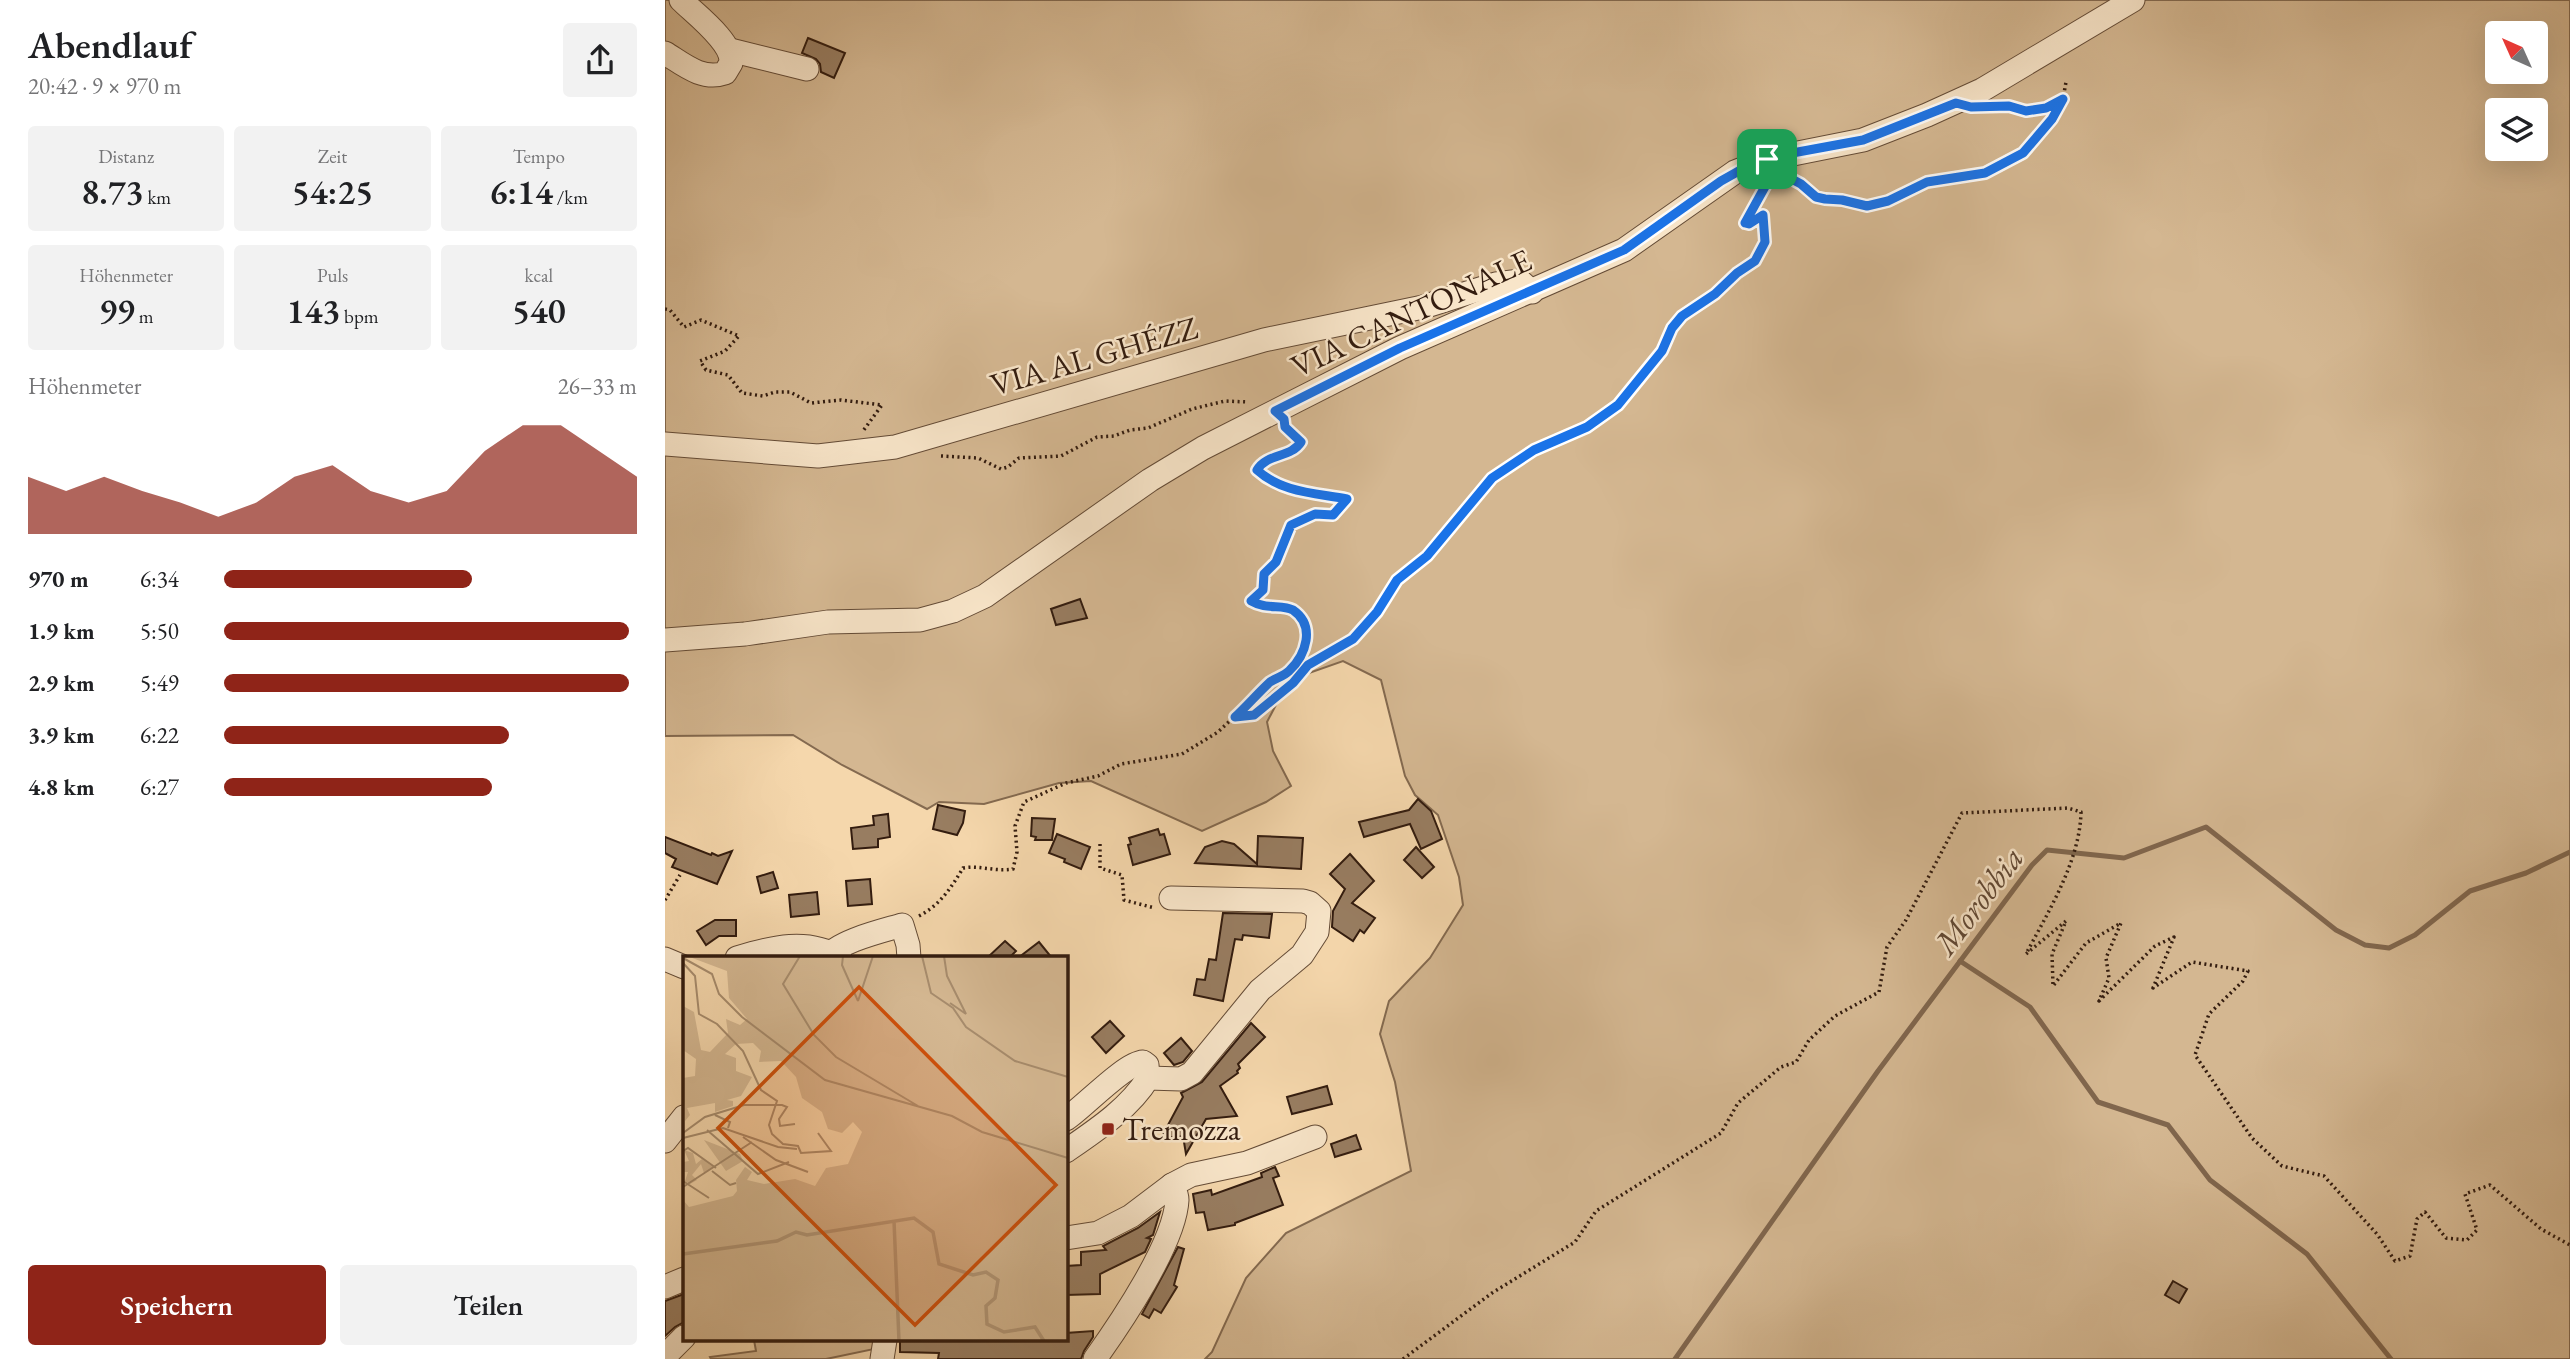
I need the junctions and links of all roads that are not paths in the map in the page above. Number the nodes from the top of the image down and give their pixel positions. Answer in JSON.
{"nodes":[{"id":1,"x":681,"y":0,"type":"edge"},
{"id":2,"x":2133,"y":0,"type":"edge"},
{"id":3,"x":665,"y":53,"type":"edge"},
{"id":4,"x":729,"y":59,"type":"junction"},
{"id":5,"x":807,"y":69,"type":"dead end"},
{"id":6,"x":1532,"y":292,"type":"junction"},
{"id":7,"x":665,"y":444,"type":"edge"},
{"id":8,"x":665,"y":640,"type":"edge"},
{"id":9,"x":1171,"y":898,"type":"road end"},
{"id":10,"x":746,"y":956,"type":"edge"},
{"id":11,"x":832,"y":956,"type":"edge"},
{"id":12,"x":909,"y":956,"type":"edge"},
{"id":13,"x":665,"y":959,"type":"edge"},
{"id":14,"x":683,"y":967,"type":"edge"},
{"id":15,"x":1149,"y":1078,"type":"junction"},
{"id":16,"x":683,"y":1118,"type":"edge"},
{"id":17,"x":1067,"y":1118,"type":"edge"},
{"id":18,"x":1315,"y":1137,"type":"dead end"},
{"id":19,"x":665,"y":1141,"type":"edge"},
{"id":20,"x":1067,"y":1150,"type":"edge"},
{"id":21,"x":1172,"y":1185,"type":"junction"},
{"id":22,"x":1067,"y":1238,"type":"edge"},
{"id":23,"x":683,"y":1279,"type":"edge"},
{"id":24,"x":665,"y":1287,"type":"edge"},
{"id":25,"x":683,"y":1338,"type":"edge"},
{"id":26,"x":665,"y":1356,"type":"edge"},
{"id":27,"x":1095,"y":1359,"type":"edge"}],
"edges":[{"from":1,"to":4,"type":"street"},
{"from":2,"to":6,"type":"street","name":"VIA CANTONALE"},
{"from":3,"to":4,"type":"street"},
{"from":4,"to":5,"type":"street"},
{"from":6,"to":7,"type":"street","name":"VIA AL GHÉZZ"},
{"from":6,"to":8,"type":"street","name":"VIA CANTONALE"},
{"from":9,"to":15,"type":"street"},
{"from":10,"to":11,"type":"street"},
{"from":11,"to":12,"type":"street"},
{"from":13,"to":14,"type":"street"},
{"from":15,"to":17,"type":"street"},
{"from":15,"to":20,"type":"street"},
{"from":16,"to":19,"type":"street"},
{"from":18,"to":21,"type":"street"},
{"from":21,"to":22,"type":"street"},
{"from":21,"to":27,"type":"street"},
{"from":23,"to":24,"type":"street"},
{"from":25,"to":26,"type":"street"}]}
